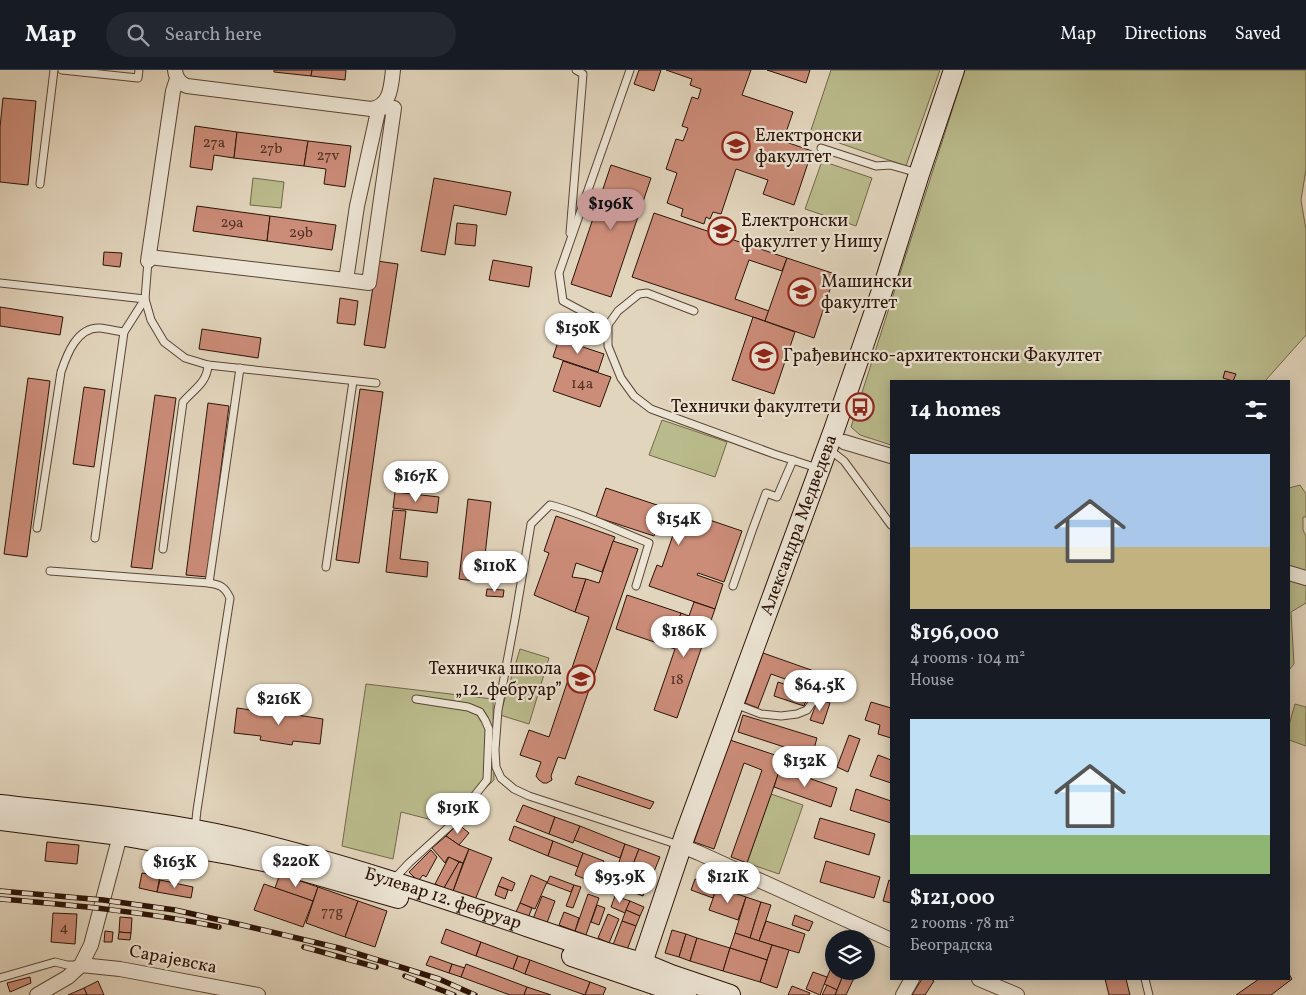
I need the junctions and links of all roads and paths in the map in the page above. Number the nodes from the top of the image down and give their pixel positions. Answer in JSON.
{"nodes":[{"id":1,"x":54,"y":70,"type":"edge"},
{"id":2,"x":62,"y":70,"type":"edge"},
{"id":3,"x":139,"y":70,"type":"edge"},
{"id":4,"x":393,"y":70,"type":"edge"},
{"id":5,"x":576,"y":70,"type":"edge"},
{"id":6,"x":630,"y":70,"type":"edge"},
{"id":7,"x":954,"y":70,"type":"edge"},
{"id":8,"x":176,"y":75,"type":"edge"},
{"id":9,"x":379,"y":107,"type":"junction"},
{"id":10,"x":821,"y":148,"type":"dead end"},
{"id":11,"x":919,"y":174,"type":"junction"},
{"id":12,"x":40,"y":184,"type":"dead end"},
{"id":13,"x":352,"y":239,"type":"junction"},
{"id":14,"x":375,"y":242,"type":"junction"},
{"id":15,"x":570,"y":242,"type":"junction"},
{"id":16,"x":149,"y":259,"type":"junction"},
{"id":17,"x":346,"y":280,"type":"junction"},
{"id":18,"x":0,"y":283,"type":"edge"},
{"id":19,"x":145,"y":299,"type":"junction"},
{"id":20,"x":694,"y":311,"type":"dead end"},
{"id":21,"x":608,"y":324,"type":"junction"},
{"id":22,"x":124,"y":332,"type":"junction"},
{"id":23,"x":208,"y":365,"type":"junction"},
{"id":24,"x":240,"y":368,"type":"junction"},
{"id":25,"x":353,"y":381,"type":"junction"},
{"id":26,"x":376,"y":383,"type":"dead end"},
{"id":27,"x":844,"y":442,"type":"dead end"},
{"id":28,"x":890,"y":456,"type":"edge"},
{"id":29,"x":792,"y":460,"type":"junction"},
{"id":30,"x":823,"y":461,"type":"junction"},
{"id":31,"x":890,"y":524,"type":"edge"},
{"id":32,"x":37,"y":528,"type":"dead end"},
{"id":33,"x":95,"y":538,"type":"dead end"},
{"id":34,"x":163,"y":549,"type":"dead end"},
{"id":35,"x":326,"y":567,"type":"dead end"},
{"id":36,"x":50,"y":571,"type":"dead end"},
{"id":37,"x":1290,"y":572,"type":"edge"},
{"id":38,"x":1306,"y":578,"type":"edge"},
{"id":39,"x":209,"y":583,"type":"junction"},
{"id":40,"x":636,"y":586,"type":"dead end"},
{"id":41,"x":733,"y":586,"type":"dead end"},
{"id":42,"x":416,"y":699,"type":"dead end"},
{"id":43,"x":814,"y":700,"type":"dead end"},
{"id":44,"x":733,"y":703,"type":"junction"},
{"id":45,"x":0,"y":805,"type":"edge"},
{"id":46,"x":0,"y":820,"type":"edge"},
{"id":47,"x":122,"y":827,"type":"junction"},
{"id":48,"x":195,"y":830,"type":"junction"},
{"id":49,"x":682,"y":846,"type":"junction"},
{"id":50,"x":391,"y":882,"type":"junction"},
{"id":51,"x":890,"y":940,"type":"edge"},
{"id":52,"x":81,"y":965,"type":"junction"},
{"id":53,"x":639,"y":970,"type":"junction"},
{"id":54,"x":0,"y":978,"type":"edge"},
{"id":55,"x":911,"y":980,"type":"edge"},
{"id":56,"x":981,"y":980,"type":"edge"},
{"id":57,"x":1145,"y":980,"type":"edge"},
{"id":58,"x":37,"y":995,"type":"edge"},
{"id":59,"x":258,"y":995,"type":"edge"},
{"id":60,"x":686,"y":995,"type":"edge"},
{"id":61,"x":730,"y":995,"type":"edge"},
{"id":62,"x":903,"y":995,"type":"edge"},
{"id":63,"x":1017,"y":995,"type":"edge"},
{"id":64,"x":1149,"y":995,"type":"edge"}],
"edges":[{"from":1,"to":12,"type":"lane"},
{"from":2,"to":3,"type":"lane"},
{"from":4,"to":9,"type":"street"},
{"from":5,"to":15,"type":"lane"},
{"from":6,"to":15,"type":"lane"},
{"from":7,"to":11,"type":"main road","name":"Александра Медведева"},
{"from":8,"to":9,"type":"street"},
{"from":8,"to":16,"type":"street"},
{"from":9,"to":13,"type":"street"},
{"from":9,"to":14,"type":"street"},
{"from":10,"to":11,"type":"lane"},
{"from":11,"to":30,"type":"main road","name":"Александра Медведева"},
{"from":13,"to":14,"type":"street"},
{"from":13,"to":17,"type":"street"},
{"from":14,"to":17,"type":"street"},
{"from":15,"to":21,"type":"lane"},
{"from":16,"to":17,"type":"street"},
{"from":16,"to":19,"type":"lane"},
{"from":18,"to":19,"type":"lane"},
{"from":19,"to":22,"type":"lane"},
{"from":19,"to":23,"type":"lane"},
{"from":20,"to":21,"type":"lane"},
{"from":21,"to":29,"type":"lane"},
{"from":22,"to":32,"type":"lane"},
{"from":22,"to":33,"type":"lane"},
{"from":23,"to":24,"type":"lane"},
{"from":23,"to":34,"type":"lane"},
{"from":24,"to":25,"type":"lane"},
{"from":24,"to":39,"type":"lane"},
{"from":25,"to":26,"type":"lane"},
{"from":25,"to":35,"type":"lane"},
{"from":27,"to":28,"type":"street"},
{"from":29,"to":30,"type":"lane"},
{"from":29,"to":41,"type":"lane"},
{"from":30,"to":31,"type":"lane"},
{"from":30,"to":44,"type":"main road","name":"Александра Медведева"},
{"from":36,"to":39,"type":"lane"},
{"from":37,"to":38,"type":"street"},
{"from":39,"to":48,"type":"lane"},
{"from":40,"to":49,"type":"lane"},
{"from":42,"to":50,"type":"lane"},
{"from":43,"to":44,"type":"lane"},
{"from":44,"to":49,"type":"main road","name":"Александра Медведева"},
{"from":45,"to":47,"type":"main road","name":"Булевар 12. фебруар"},
{"from":46,"to":47,"type":"main road","name":"Булевар 12. фебруар"},
{"from":47,"to":48,"type":"main road","name":"Булевар 12. фебруар"},
{"from":47,"to":52,"type":"street"},
{"from":47,"to":53,"type":"main road","name":"Булевар 12. фебруар"},
{"from":48,"to":50,"type":"main road","name":"Булевар 12. фебруар"},
{"from":49,"to":51,"type":"street"},
{"from":49,"to":53,"type":"main road","name":"Александра Медведева"},
{"from":50,"to":53,"type":"main road","name":"Булевар 12. фебруар"},
{"from":52,"to":54,"type":"lane"},
{"from":52,"to":58,"type":"street"},
{"from":52,"to":59,"type":"street","name":"Сарајевска"},
{"from":53,"to":60,"type":"main road","name":"Булевар 12. фебруар"},
{"from":53,"to":61,"type":"main road","name":"Булевар 12. фебруар"},
{"from":55,"to":62,"type":"street"},
{"from":56,"to":63,"type":"street"},
{"from":57,"to":64,"type":"lane"}]}
